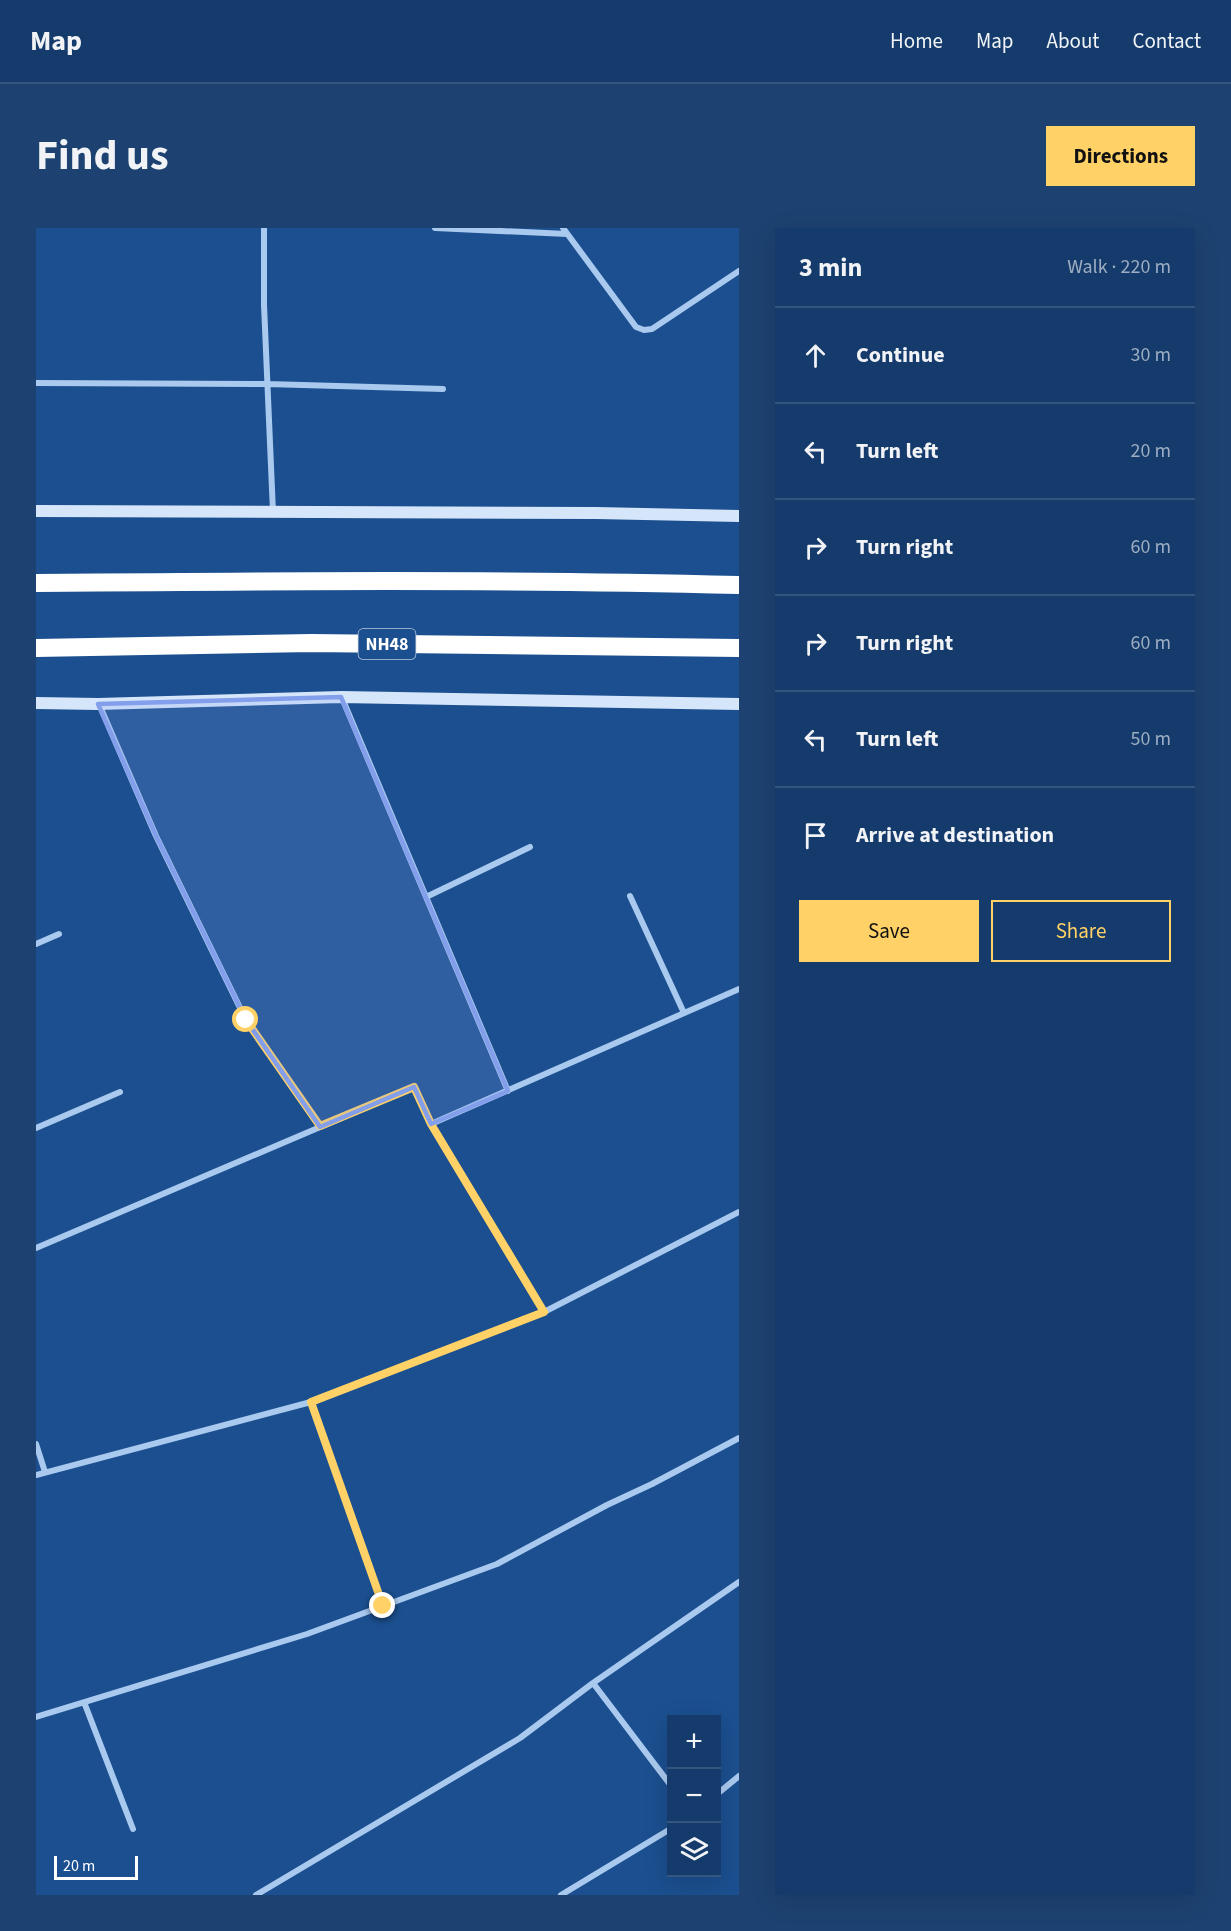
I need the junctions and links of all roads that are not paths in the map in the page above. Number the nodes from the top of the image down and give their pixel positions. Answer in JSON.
{"nodes":[{"id":1,"x":264,"y":228,"type":"edge"},
{"id":2,"x":435,"y":228,"type":"edge"},
{"id":3,"x":565,"y":231,"type":"edge"},
{"id":4,"x":739,"y":270,"type":"edge"},
{"id":5,"x":36,"y":382,"type":"edge"},
{"id":6,"x":267,"y":384,"type":"junction"},
{"id":7,"x":443,"y":389,"type":"dead end"},
{"id":8,"x":36,"y":511,"type":"edge"},
{"id":9,"x":273,"y":512,"type":"junction"},
{"id":10,"x":739,"y":516,"type":"edge"},
{"id":11,"x":36,"y":583,"type":"edge"},
{"id":12,"x":739,"y":585,"type":"edge"},
{"id":13,"x":36,"y":648,"type":"edge"},
{"id":14,"x":739,"y":648,"type":"edge"},
{"id":15,"x":341,"y":697,"type":"junction"},
{"id":16,"x":36,"y":703,"type":"edge"},
{"id":17,"x":98,"y":704,"type":"junction"},
{"id":18,"x":739,"y":704,"type":"edge"},
{"id":19,"x":530,"y":847,"type":"dead end"},
{"id":20,"x":630,"y":896,"type":"dead end"},
{"id":21,"x":426,"y":897,"type":"junction"},
{"id":22,"x":59,"y":934,"type":"dead end"},
{"id":23,"x":36,"y":944,"type":"edge"},
{"id":24,"x":739,"y":989,"type":"edge"},
{"id":25,"x":684,"y":1013,"type":"junction"},
{"id":26,"x":508,"y":1091,"type":"junction"},
{"id":27,"x":120,"y":1092,"type":"dead end"},
{"id":28,"x":431,"y":1124,"type":"junction"},
{"id":29,"x":320,"y":1126,"type":"junction"},
{"id":30,"x":36,"y":1128,"type":"edge"},
{"id":31,"x":739,"y":1212,"type":"edge"},
{"id":32,"x":36,"y":1248,"type":"edge"},
{"id":33,"x":544,"y":1312,"type":"junction"},
{"id":34,"x":311,"y":1402,"type":"junction"},
{"id":35,"x":739,"y":1438,"type":"edge"},
{"id":36,"x":36,"y":1444,"type":"edge"},
{"id":37,"x":45,"y":1472,"type":"junction"},
{"id":38,"x":36,"y":1475,"type":"edge"},
{"id":39,"x":739,"y":1582,"type":"edge"},
{"id":40,"x":383,"y":1606,"type":"junction"},
{"id":41,"x":593,"y":1683,"type":"junction"},
{"id":42,"x":84,"y":1702,"type":"junction"},
{"id":43,"x":36,"y":1717,"type":"edge"},
{"id":44,"x":739,"y":1776,"type":"edge"},
{"id":45,"x":667,"y":1780,"type":"edge"},
{"id":46,"x":721,"y":1792,"type":"edge"},
{"id":47,"x":132,"y":1829,"type":"dead end"},
{"id":48,"x":667,"y":1831,"type":"edge"},
{"id":49,"x":256,"y":1895,"type":"edge"},
{"id":50,"x":561,"y":1895,"type":"edge"}],
"edges":[{"from":1,"to":6,"type":"street"},
{"from":2,"to":3,"type":"street"},
{"from":3,"to":4,"type":"street"},
{"from":5,"to":6,"type":"street"},
{"from":6,"to":7,"type":"street"},
{"from":6,"to":9,"type":"street"},
{"from":8,"to":9,"type":"street"},
{"from":9,"to":10,"type":"street"},
{"from":11,"to":12,"type":"highway"},
{"from":13,"to":14,"type":"highway","number":"NH48"},
{"from":15,"to":17,"type":"street"},
{"from":15,"to":18,"type":"street"},
{"from":15,"to":21,"type":"street"},
{"from":16,"to":17,"type":"street"},
{"from":17,"to":29,"type":"street"},
{"from":19,"to":21,"type":"street"},
{"from":20,"to":25,"type":"street"},
{"from":21,"to":26,"type":"street"},
{"from":22,"to":23,"type":"street"},
{"from":24,"to":25,"type":"street"},
{"from":25,"to":26,"type":"street"},
{"from":26,"to":28,"type":"street"},
{"from":27,"to":30,"type":"street"},
{"from":28,"to":29,"type":"street"},
{"from":28,"to":33,"type":"street"},
{"from":29,"to":32,"type":"street"},
{"from":31,"to":33,"type":"street"},
{"from":33,"to":34,"type":"street"},
{"from":34,"to":37,"type":"street"},
{"from":34,"to":40,"type":"street"},
{"from":35,"to":40,"type":"street"},
{"from":36,"to":37,"type":"street"},
{"from":37,"to":38,"type":"street"},
{"from":39,"to":41,"type":"street"},
{"from":40,"to":42,"type":"street"},
{"from":41,"to":45,"type":"street"},
{"from":41,"to":49,"type":"street"},
{"from":42,"to":43,"type":"street"},
{"from":42,"to":47,"type":"street"},
{"from":44,"to":46,"type":"street"},
{"from":48,"to":50,"type":"street"}]}
